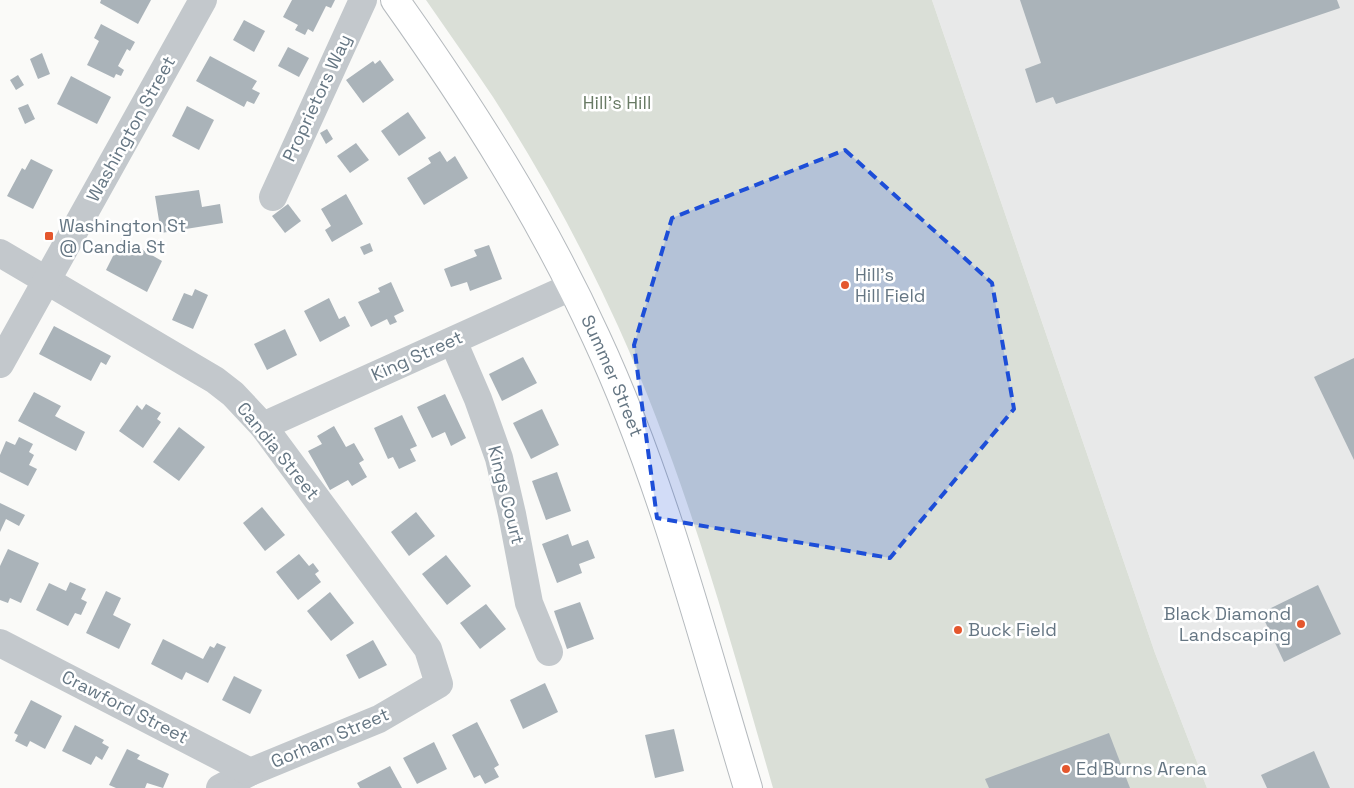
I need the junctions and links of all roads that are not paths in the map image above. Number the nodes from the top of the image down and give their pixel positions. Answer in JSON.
{"nodes":[{"id":1,"x":204,"y":0,"type":"edge"},
{"id":2,"x":362,"y":0,"type":"edge"},
{"id":3,"x":394,"y":0,"type":"edge"},
{"id":4,"x":273,"y":197,"type":"dead end"},
{"id":5,"x":0,"y":253,"type":"edge"},
{"id":6,"x":45,"y":281,"type":"junction"},
{"id":7,"x":571,"y":287,"type":"junction"},
{"id":8,"x":453,"y":341,"type":"junction"},
{"id":9,"x":0,"y":364,"type":"edge"},
{"id":10,"x":264,"y":426,"type":"junction"},
{"id":11,"x":0,"y":643,"type":"edge"},
{"id":12,"x":549,"y":652,"type":"dead end"},
{"id":13,"x":439,"y":684,"type":"joint"},
{"id":14,"x":250,"y":772,"type":"junction"},
{"id":15,"x":220,"y":788,"type":"edge"},
{"id":16,"x":748,"y":788,"type":"edge"}],
"edges":[{"from":1,"to":6,"type":"street","name":"Washington Street"},
{"from":2,"to":4,"type":"street","name":"Proprietors Way"},
{"from":3,"to":7,"type":"main road","name":"Summer Street"},
{"from":5,"to":6,"type":"street","name":"Candia Street"},
{"from":6,"to":9,"type":"street","name":"Washington Street"},
{"from":6,"to":10,"type":"street","name":"Candia Street"},
{"from":7,"to":8,"type":"street","name":"King Street"},
{"from":7,"to":16,"type":"main road","name":"Summer Street"},
{"from":8,"to":10,"type":"street","name":"King Street"},
{"from":8,"to":12,"type":"street","name":"Kings Court"},
{"from":10,"to":13,"type":"street","name":"Candia Street"},
{"from":11,"to":14,"type":"street","name":"Crawford Street"},
{"from":13,"to":14,"type":"street","name":"Gorham Street"},
{"from":14,"to":15,"type":"street","name":"Gorham Street"}]}
